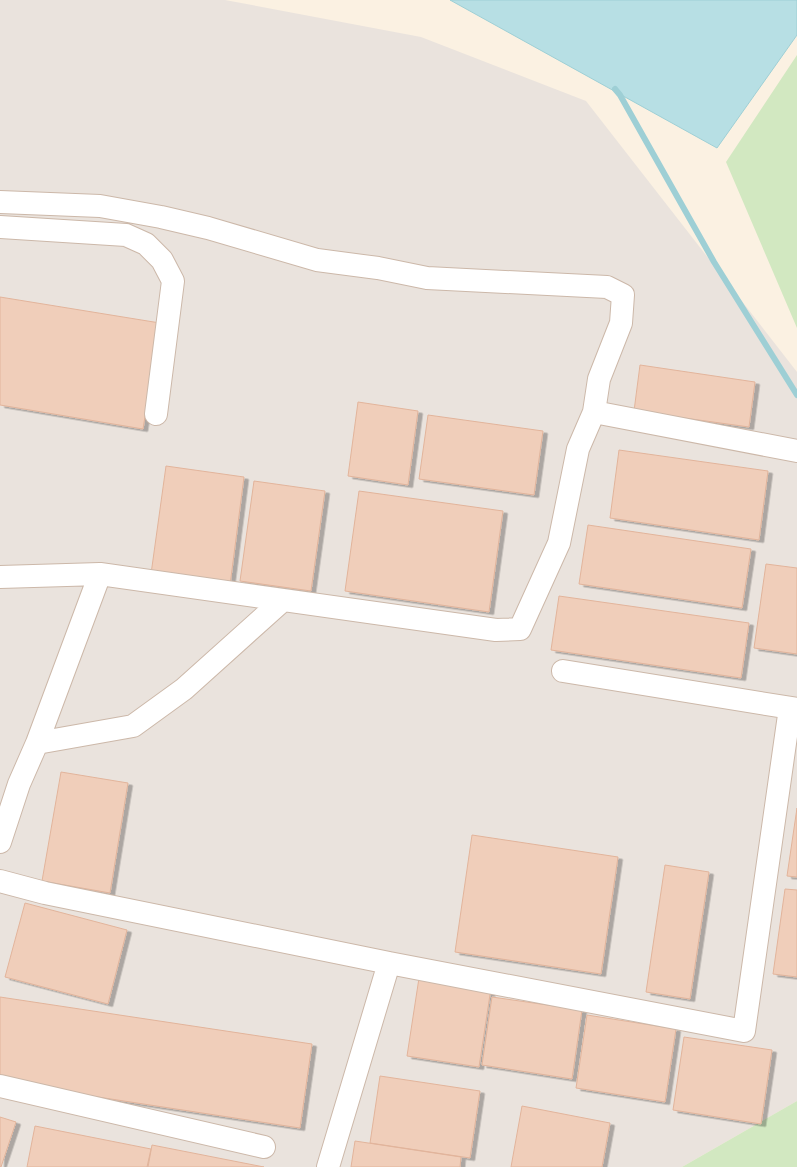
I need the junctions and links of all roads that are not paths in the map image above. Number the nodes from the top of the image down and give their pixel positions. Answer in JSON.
{"nodes":[{"id":1,"x":0,"y":202,"type":"edge"},
{"id":2,"x":0,"y":227,"type":"edge"},
{"id":3,"x":594,"y":412,"type":"junction"},
{"id":4,"x":156,"y":414,"type":"dead end"},
{"id":5,"x":797,"y":451,"type":"edge"},
{"id":6,"x":100,"y":574,"type":"junction"},
{"id":7,"x":0,"y":577,"type":"edge"},
{"id":8,"x":283,"y":600,"type":"junction"},
{"id":9,"x":563,"y":671,"type":"dead end"},
{"id":10,"x":793,"y":708,"type":"edge"},
{"id":11,"x":37,"y":743,"type":"junction"},
{"id":12,"x":0,"y":842,"type":"edge"},
{"id":13,"x":0,"y":881,"type":"edge"},
{"id":14,"x":389,"y":963,"type":"junction"},
{"id":15,"x":0,"y":1086,"type":"edge"},
{"id":16,"x":264,"y":1147,"type":"dead end"},
{"id":17,"x":328,"y":1167,"type":"edge"}],
"edges":[{"from":1,"to":3,"type":"street"},
{"from":2,"to":4,"type":"street"},
{"from":3,"to":5,"type":"street"},
{"from":3,"to":8,"type":"street"},
{"from":6,"to":7,"type":"street"},
{"from":6,"to":8,"type":"street"},
{"from":6,"to":11,"type":"street"},
{"from":8,"to":11,"type":"street"},
{"from":9,"to":10,"type":"street"},
{"from":10,"to":14,"type":"street"},
{"from":11,"to":12,"type":"street"},
{"from":13,"to":14,"type":"street"},
{"from":14,"to":17,"type":"street"},
{"from":15,"to":16,"type":"street"}]}
